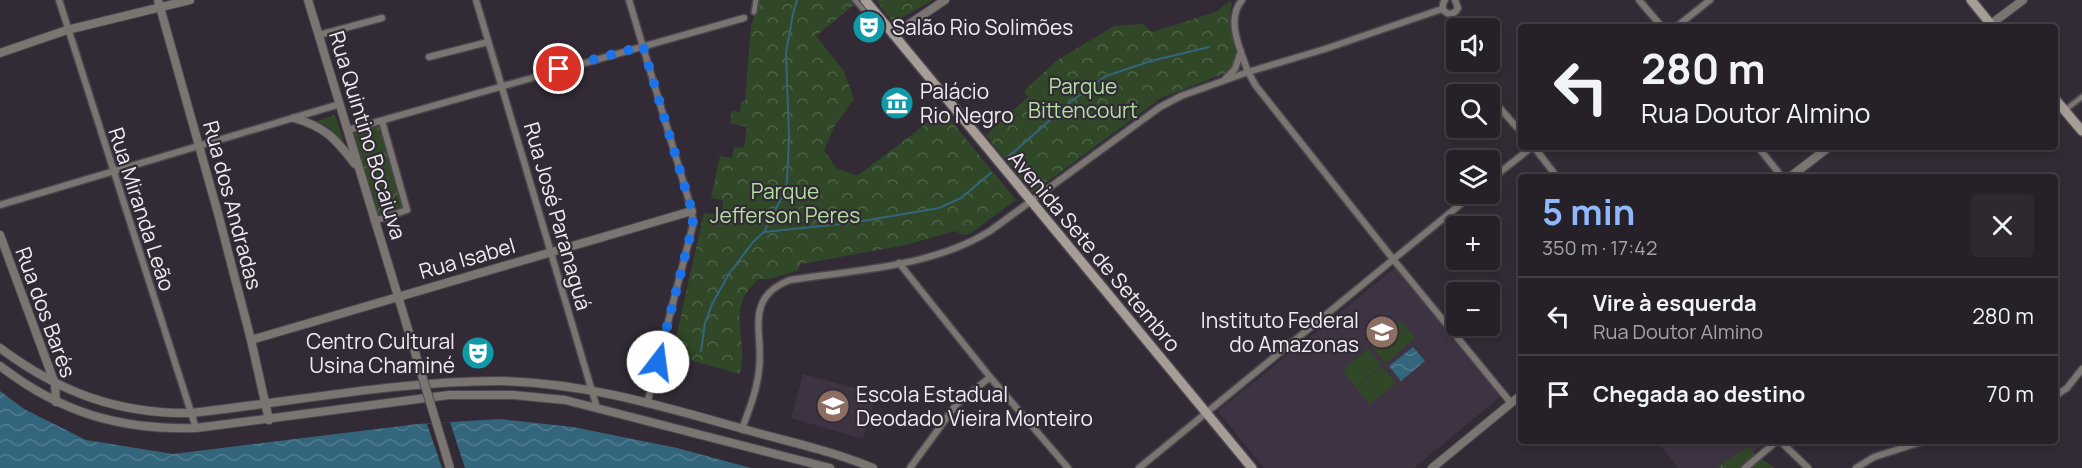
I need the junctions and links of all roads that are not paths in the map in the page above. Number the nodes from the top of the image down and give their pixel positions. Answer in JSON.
{"nodes":[{"id":1,"x":59,"y":0,"type":"edge"},
{"id":2,"x":190,"y":0,"type":"edge"},
{"id":3,"x":308,"y":0,"type":"edge"},
{"id":4,"x":476,"y":0,"type":"edge"},
{"id":5,"x":628,"y":0,"type":"edge"},
{"id":6,"x":756,"y":0,"type":"edge"},
{"id":7,"x":855,"y":0,"type":"edge"},
{"id":8,"x":865,"y":0,"type":"edge"},
{"id":9,"x":945,"y":0,"type":"edge"},
{"id":10,"x":1242,"y":0,"type":"edge"},
{"id":11,"x":1445,"y":0,"type":"edge"},
{"id":12,"x":1639,"y":0,"type":"edge"},
{"id":13,"x":1710,"y":0,"type":"edge"},
{"id":14,"x":1971,"y":0,"type":"edge"},
{"id":15,"x":2023,"y":0,"type":"edge"},
{"id":16,"x":1458,"y":1,"type":"edge"},
{"id":17,"x":159,"y":4,"type":"edge"},
{"id":18,"x":1442,"y":9,"type":"junction"},
{"id":19,"x":754,"y":12,"type":"dead end"},
{"id":20,"x":382,"y":18,"type":"dead end"},
{"id":21,"x":744,"y":18,"type":"dead end"},
{"id":22,"x":1659,"y":24,"type":"edge"},
{"id":23,"x":1680,"y":24,"type":"edge"},
{"id":24,"x":1989,"y":24,"type":"edge"},
{"id":25,"x":1993,"y":24,"type":"edge"},
{"id":26,"x":878,"y":27,"type":"dead end"},
{"id":27,"x":67,"y":30,"type":"junction"},
{"id":28,"x":319,"y":35,"type":"junction"},
{"id":29,"x":893,"y":35,"type":"junction"},
{"id":30,"x":488,"y":42,"type":"junction"},
{"id":31,"x":643,"y":46,"type":"junction"},
{"id":32,"x":1241,"y":50,"type":"junction"},
{"id":33,"x":0,"y":53,"type":"edge"},
{"id":34,"x":429,"y":57,"type":"dead end"},
{"id":35,"x":1247,"y":73,"type":"junction"},
{"id":36,"x":1220,"y":82,"type":"junction"},
{"id":37,"x":502,"y":86,"type":"junction"},
{"id":38,"x":2082,"y":97,"type":"edge"},
{"id":39,"x":2058,"y":103,"type":"edge"},
{"id":40,"x":340,"y":104,"type":"junction"},
{"id":41,"x":1500,"y":108,"type":"edge"},
{"id":42,"x":2064,"y":110,"type":"junction"},
{"id":43,"x":294,"y":118,"type":"junction"},
{"id":44,"x":382,"y":121,"type":"junction"},
{"id":45,"x":1518,"y":129,"type":"edge"},
{"id":46,"x":348,"y":130,"type":"junction"},
{"id":47,"x":2082,"y":131,"type":"edge"},
{"id":48,"x":199,"y":146,"type":"junction"},
{"id":49,"x":1529,"y":150,"type":"edge"},
{"id":50,"x":1535,"y":150,"type":"edge"},
{"id":51,"x":1760,"y":150,"type":"edge"},
{"id":52,"x":1825,"y":150,"type":"edge"},
{"id":53,"x":357,"y":167,"type":"junction"},
{"id":54,"x":112,"y":171,"type":"junction"},
{"id":55,"x":1500,"y":172,"type":"edge"},
{"id":56,"x":1555,"y":174,"type":"edge"},
{"id":57,"x":1780,"y":174,"type":"edge"},
{"id":58,"x":1794,"y":174,"type":"edge"},
{"id":59,"x":1030,"y":201,"type":"junction"},
{"id":60,"x":1461,"y":204,"type":"edge"},
{"id":61,"x":0,"y":205,"type":"edge"},
{"id":62,"x":692,"y":211,"type":"junction"},
{"id":63,"x":374,"y":221,"type":"junction"},
{"id":64,"x":0,"y":235,"type":"edge"},
{"id":65,"x":550,"y":252,"type":"junction"},
{"id":66,"x":1393,"y":259,"type":"junction"},
{"id":67,"x":899,"y":263,"type":"junction"},
{"id":68,"x":397,"y":297,"type":"junction"},
{"id":69,"x":251,"y":340,"type":"junction"},
{"id":70,"x":0,"y":348,"type":"edge"},
{"id":71,"x":0,"y":366,"type":"edge"},
{"id":72,"x":2082,"y":369,"type":"edge"},
{"id":73,"x":990,"y":377,"type":"junction"},
{"id":74,"x":55,"y":384,"type":"junction"},
{"id":75,"x":592,"y":389,"type":"junction"},
{"id":76,"x":2058,"y":394,"type":"edge"},
{"id":77,"x":1518,"y":397,"type":"edge"},
{"id":78,"x":56,"y":402,"type":"junction"},
{"id":79,"x":1511,"y":403,"type":"junction"},
{"id":80,"x":265,"y":404,"type":"junction"},
{"id":81,"x":648,"y":404,"type":"junction"},
{"id":82,"x":597,"y":408,"type":"junction"},
{"id":83,"x":191,"y":413,"type":"junction"},
{"id":84,"x":1207,"y":414,"type":"junction"},
{"id":85,"x":269,"y":420,"type":"junction"},
{"id":86,"x":711,"y":420,"type":"junction"},
{"id":87,"x":196,"y":428,"type":"junction"},
{"id":88,"x":742,"y":429,"type":"junction"},
{"id":89,"x":707,"y":436,"type":"junction"},
{"id":90,"x":1774,"y":444,"type":"edge"},
{"id":91,"x":1781,"y":444,"type":"edge"},
{"id":92,"x":1915,"y":444,"type":"edge"},
{"id":93,"x":450,"y":468,"type":"edge"},
{"id":94,"x":830,"y":468,"type":"edge"},
{"id":95,"x":873,"y":468,"type":"edge"},
{"id":96,"x":910,"y":468,"type":"edge"},
{"id":97,"x":1068,"y":468,"type":"edge"},
{"id":98,"x":1139,"y":468,"type":"edge"},
{"id":99,"x":1252,"y":468,"type":"edge"},
{"id":100,"x":1432,"y":468,"type":"edge"},
{"id":101,"x":1745,"y":468,"type":"edge"},
{"id":102,"x":1808,"y":468,"type":"edge"},
{"id":103,"x":1856,"y":468,"type":"edge"}],
"edges":[{"from":1,"to":27,"type":"street","name":"Rua Miranda Leão"},
{"from":2,"to":17,"type":"street"},
{"from":3,"to":28,"type":"street","name":"Rua Quintino Bocaiuva"},
{"from":4,"to":30,"type":"street","name":"Rua José Paranaguá"},
{"from":5,"to":31,"type":"street"},
{"from":6,"to":19,"type":"street"},
{"from":7,"to":26,"type":"street"},
{"from":8,"to":29,"type":"main road","name":"Avenida Sete de Setembro"},
{"from":9,"to":29,"type":"street"},
{"from":10,"to":32,"type":"street"},
{"from":11,"to":18,"type":"street"},
{"from":12,"to":22,"type":"street"},
{"from":13,"to":23,"type":"street"},
{"from":14,"to":24,"type":"main road"},
{"from":15,"to":25,"type":"street"},
{"from":16,"to":18,"type":"street"},
{"from":17,"to":27,"type":"street"},
{"from":17,"to":48,"type":"street","name":"Rua dos Andradas"},
{"from":18,"to":35,"type":"street"},
{"from":20,"to":28,"type":"street"},
{"from":21,"to":31,"type":"street"},
{"from":27,"to":33,"type":"street"},
{"from":27,"to":54,"type":"street","name":"Rua Miranda Leão"},
{"from":28,"to":40,"type":"street","name":"Rua Quintino Bocaiuva"},
{"from":29,"to":59,"type":"main road","name":"Avenida Sete de Setembro"},
{"from":30,"to":34,"type":"street"},
{"from":30,"to":37,"type":"street","name":"Rua José Paranaguá"},
{"from":31,"to":37,"type":"street"},
{"from":31,"to":62,"type":"street"},
{"from":32,"to":35,"type":"street"},
{"from":32,"to":36,"type":"street"},
{"from":35,"to":36,"type":"street"},
{"from":35,"to":66,"type":"street"},
{"from":36,"to":59,"type":"street"},
{"from":37,"to":44,"type":"street"},
{"from":37,"to":65,"type":"street","name":"Rua José Paranaguá"},
{"from":38,"to":42,"type":"street"},
{"from":39,"to":42,"type":"main road"},
{"from":40,"to":43,"type":"street"},
{"from":40,"to":46,"type":"street","name":"Rua Quintino Bocaiuva"},
{"from":41,"to":45,"type":"street"},
{"from":42,"to":47,"type":"main road"},
{"from":43,"to":48,"type":"street"},
{"from":43,"to":53,"type":"street"},
{"from":44,"to":46,"type":"street"},
{"from":44,"to":63,"type":"street"},
{"from":46,"to":53,"type":"street","name":"Rua Quintino Bocaiuva"},
{"from":48,"to":54,"type":"street"},
{"from":48,"to":69,"type":"street","name":"Rua dos Andradas"},
{"from":49,"to":55,"type":"street"},
{"from":50,"to":56,"type":"street"},
{"from":51,"to":57,"type":"street"},
{"from":52,"to":58,"type":"street"},
{"from":53,"to":63,"type":"street","name":"Rua Quintino Bocaiuva"},
{"from":54,"to":61,"type":"street"},
{"from":54,"to":83,"type":"street","name":"Rua Miranda Leão"},
{"from":59,"to":67,"type":"street"},
{"from":59,"to":84,"type":"main road","name":"Avenida Sete de Setembro"},
{"from":60,"to":66,"type":"street"},
{"from":62,"to":65,"type":"street","name":"Rua Isabel"},
{"from":62,"to":81,"type":"street"},
{"from":63,"to":68,"type":"street","name":"Rua Quintino Bocaiuva"},
{"from":64,"to":74,"type":"street","name":"Rua dos Barés"},
{"from":65,"to":68,"type":"street","name":"Rua Isabel"},
{"from":65,"to":75,"type":"street","name":"Rua José Paranaguá"},
{"from":66,"to":79,"type":"street"},
{"from":66,"to":84,"type":"street"},
{"from":67,"to":73,"type":"street"},
{"from":67,"to":88,"type":"street"},
{"from":68,"to":69,"type":"street","name":"Rua Isabel"},
{"from":68,"to":93,"type":"street","name":"Rua Quintino Bocaiuva","bridge":true},
{"from":69,"to":80,"type":"street","name":"Rua dos Andradas"},
{"from":70,"to":74,"type":"street"},
{"from":71,"to":78,"type":"street"},
{"from":72,"to":76,"type":"street"},
{"from":73,"to":96,"type":"street"},
{"from":73,"to":97,"type":"street"},
{"from":74,"to":78,"type":"street","name":"Rua dos Barés"},
{"from":74,"to":83,"type":"street"},
{"from":75,"to":80,"type":"street"},
{"from":75,"to":81,"type":"street"},
{"from":75,"to":82,"type":"street","name":"Rua José Paranaguá"},
{"from":77,"to":79,"type":"street"},
{"from":78,"to":87,"type":"street"},
{"from":79,"to":100,"type":"street"},
{"from":80,"to":83,"type":"street"},
{"from":80,"to":85,"type":"street","name":"Rua dos Andradas"},
{"from":81,"to":86,"type":"street"},
{"from":82,"to":85,"type":"street"},
{"from":82,"to":89,"type":"street"},
{"from":83,"to":87,"type":"street","name":"Rua Miranda Leão"},
{"from":84,"to":98,"type":"street"},
{"from":84,"to":99,"type":"main road","name":"Avenida Sete de Setembro"},
{"from":85,"to":87,"type":"street"},
{"from":86,"to":88,"type":"street"},
{"from":86,"to":89,"type":"street"},
{"from":88,"to":95,"type":"street"},
{"from":89,"to":94,"type":"street"},
{"from":90,"to":101,"type":"street"},
{"from":91,"to":102,"type":"street"},
{"from":92,"to":103,"type":"street"}]}
